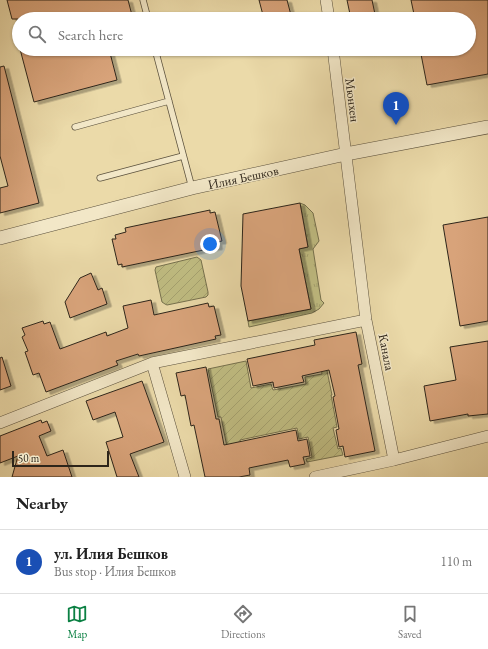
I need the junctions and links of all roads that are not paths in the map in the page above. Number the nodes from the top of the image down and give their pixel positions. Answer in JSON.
{"nodes":[{"id":1,"x":143,"y":0,"type":"edge"},
{"id":2,"x":326,"y":0,"type":"edge"},
{"id":3,"x":146,"y":12,"type":"edge"},
{"id":4,"x":328,"y":12,"type":"edge"},
{"id":5,"x":157,"y":56,"type":"edge"},
{"id":6,"x":333,"y":56,"type":"edge"},
{"id":7,"x":169,"y":100,"type":"junction"},
{"id":8,"x":75,"y":127,"type":"dead end"},
{"id":9,"x":488,"y":127,"type":"edge"},
{"id":10,"x":346,"y":154,"type":"junction"},
{"id":11,"x":184,"y":156,"type":"junction"},
{"id":12,"x":100,"y":178,"type":"dead end"},
{"id":13,"x":192,"y":188,"type":"junction"},
{"id":14,"x":0,"y":238,"type":"edge"},
{"id":15,"x":366,"y":320,"type":"junction"},
{"id":16,"x":152,"y":363,"type":"junction"},
{"id":17,"x":0,"y":423,"type":"edge"},
{"id":18,"x":488,"y":436,"type":"edge"},
{"id":19,"x":394,"y":460,"type":"junction"},
{"id":20,"x":185,"y":477,"type":"edge"},
{"id":21,"x":315,"y":477,"type":"edge"}],
"edges":[{"from":1,"to":3,"type":"lane"},
{"from":2,"to":4,"type":"street"},
{"from":5,"to":7,"type":"lane"},
{"from":6,"to":10,"type":"street","name":"Мюнхен"},
{"from":7,"to":8,"type":"lane"},
{"from":7,"to":11,"type":"lane"},
{"from":9,"to":10,"type":"street","name":"Илия Бешков"},
{"from":10,"to":13,"type":"street","name":"Илия Бешков"},
{"from":10,"to":15,"type":"street","name":"Канала"},
{"from":11,"to":12,"type":"lane"},
{"from":11,"to":13,"type":"lane"},
{"from":13,"to":14,"type":"street","name":"Илия Бешков"},
{"from":15,"to":16,"type":"street"},
{"from":15,"to":19,"type":"street","name":"Канала"},
{"from":16,"to":17,"type":"street"},
{"from":16,"to":20,"type":"street"},
{"from":18,"to":19,"type":"street"},
{"from":19,"to":21,"type":"street"}]}
